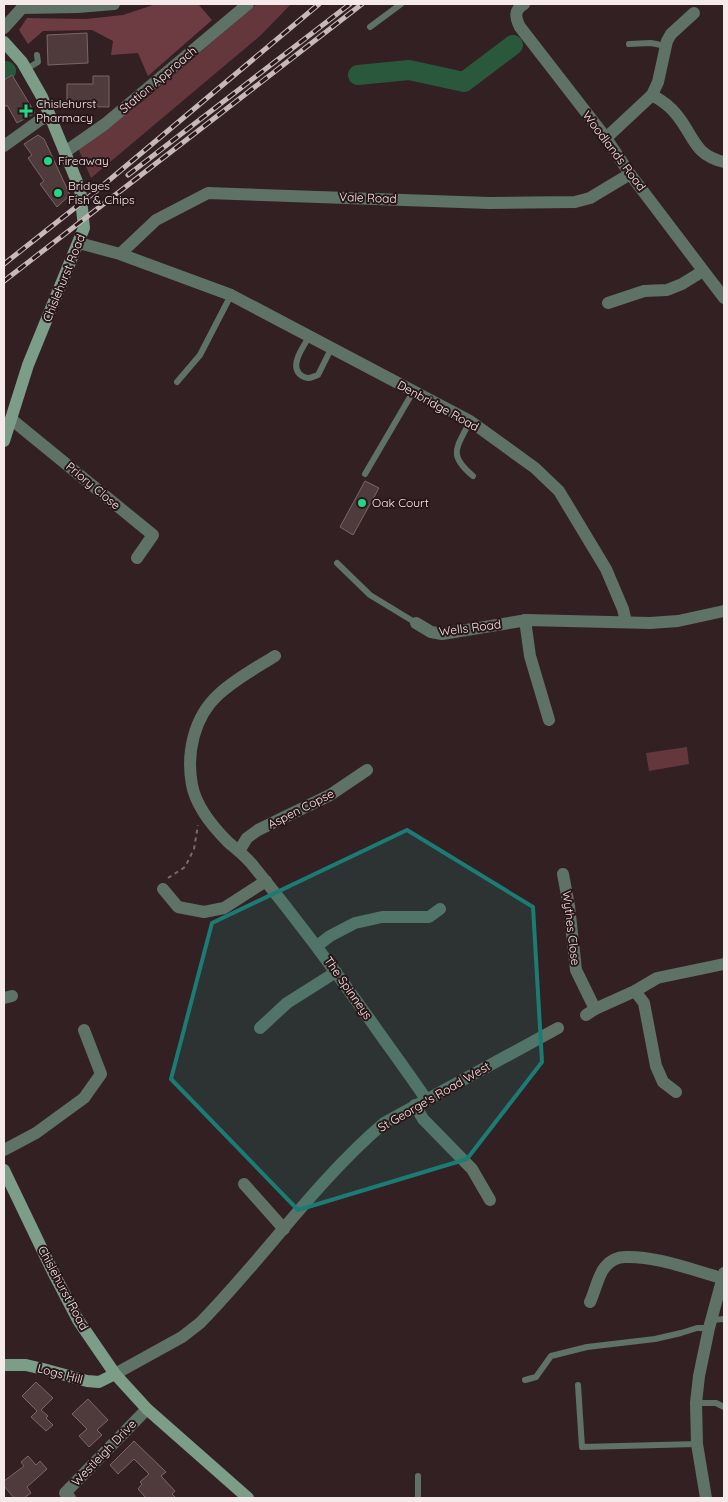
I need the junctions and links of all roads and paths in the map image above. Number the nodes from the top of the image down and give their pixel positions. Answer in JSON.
{"nodes":[{"id":1,"x":114,"y":4,"type":"edge"},
{"id":2,"x":248,"y":4,"type":"edge"},
{"id":3,"x":401,"y":4,"type":"edge"},
{"id":4,"x":524,"y":4,"type":"edge"},
{"id":5,"x":22,"y":6,"type":"edge"},
{"id":6,"x":78,"y":6,"type":"edge"},
{"id":7,"x":694,"y":13,"type":"dead end"},
{"id":8,"x":4,"y":28,"type":"edge"},
{"id":9,"x":370,"y":28,"type":"dead end"},
{"id":10,"x":4,"y":42,"type":"edge"},
{"id":11,"x":629,"y":44,"type":"dead end"},
{"id":12,"x":666,"y":46,"type":"junction"},
{"id":13,"x":37,"y":55,"type":"dead end"},
{"id":14,"x":24,"y":66,"type":"junction"},
{"id":15,"x":652,"y":94,"type":"junction"},
{"id":16,"x":50,"y":116,"type":"junction"},
{"id":17,"x":606,"y":138,"type":"junction"},
{"id":18,"x":4,"y":146,"type":"edge"},
{"id":19,"x":65,"y":152,"type":"junction"},
{"id":20,"x":724,"y":162,"type":"edge"},
{"id":21,"x":630,"y":174,"type":"junction"},
{"id":22,"x":79,"y":243,"type":"junction"},
{"id":23,"x":120,"y":254,"type":"junction"},
{"id":24,"x":703,"y":271,"type":"junction"},
{"id":25,"x":231,"y":295,"type":"junction"},
{"id":26,"x":724,"y":298,"type":"edge"},
{"id":27,"x":608,"y":303,"type":"dead end"},
{"id":28,"x":309,"y":337,"type":"junction"},
{"id":29,"x":331,"y":349,"type":"junction"},
{"id":30,"x":177,"y":382,"type":"dead end"},
{"id":31,"x":413,"y":392,"type":"junction"},
{"id":32,"x":11,"y":419,"type":"junction"},
{"id":33,"x":470,"y":421,"type":"junction"},
{"id":34,"x":4,"y":441,"type":"edge"},
{"id":35,"x":365,"y":474,"type":"dead end"},
{"id":36,"x":473,"y":476,"type":"dead end"},
{"id":37,"x":137,"y":558,"type":"dead end"},
{"id":38,"x":337,"y":563,"type":"dead end"},
{"id":39,"x":724,"y":611,"type":"edge"},
{"id":40,"x":525,"y":620,"type":"junction"},
{"id":41,"x":626,"y":622,"type":"junction"},
{"id":42,"x":416,"y":623,"type":"joint"},
{"id":43,"x":274,"y":656,"type":"dead end"},
{"id":44,"x":549,"y":720,"type":"dead end"},
{"id":45,"x":367,"y":770,"type":"dead end"},
{"id":46,"x":207,"y":816,"type":"junction"},
{"id":47,"x":239,"y":850,"type":"junction"},
{"id":48,"x":563,"y":874,"type":"dead end"},
{"id":49,"x":266,"y":881,"type":"junction"},
{"id":50,"x":163,"y":889,"type":"joint"},
{"id":51,"x":440,"y":910,"type":"dead end"},
{"id":52,"x":317,"y":946,"type":"junction"},
{"id":53,"x":724,"y":964,"type":"edge"},
{"id":54,"x":336,"y":972,"type":"junction"},
{"id":55,"x":635,"y":991,"type":"junction"},
{"id":56,"x":260,"y":1028,"type":"dead end"},
{"id":57,"x":558,"y":1028,"type":"dead end"},
{"id":58,"x":84,"y":1030,"type":"dead end"},
{"id":59,"x":676,"y":1092,"type":"dead end"},
{"id":60,"x":420,"y":1102,"type":"junction"},
{"id":61,"x":4,"y":1150,"type":"edge"},
{"id":62,"x":4,"y":1170,"type":"edge"},
{"id":63,"x":244,"y":1184,"type":"dead end"},
{"id":64,"x":8,"y":1190,"type":"edge"},
{"id":65,"x":490,"y":1200,"type":"dead end"},
{"id":66,"x":284,"y":1229,"type":"junction"},
{"id":67,"x":723,"y":1275,"type":"edge"},
{"id":68,"x":590,"y":1302,"type":"dead end"},
{"id":69,"x":724,"y":1320,"type":"edge"},
{"id":70,"x":710,"y":1324,"type":"junction"},
{"id":71,"x":4,"y":1365,"type":"edge"},
{"id":72,"x":115,"y":1374,"type":"junction"},
{"id":73,"x":525,"y":1380,"type":"dead end"},
{"id":74,"x":578,"y":1385,"type":"dead end"},
{"id":75,"x":696,"y":1403,"type":"junction"},
{"id":76,"x":724,"y":1408,"type":"edge"},
{"id":77,"x":147,"y":1409,"type":"junction"},
{"id":78,"x":698,"y":1444,"type":"junction"},
{"id":79,"x":418,"y":1476,"type":"dead end"},
{"id":80,"x":70,"y":1498,"type":"edge"},
{"id":81,"x":248,"y":1498,"type":"edge"},
{"id":82,"x":418,"y":1498,"type":"edge"},
{"id":83,"x":706,"y":1498,"type":"edge"}],
"edges":[{"from":1,"to":6,"type":"street"},
{"from":2,"to":19,"type":"street","name":"Station Approach"},
{"from":3,"to":9,"type":"lane"},
{"from":4,"to":17,"type":"street","name":"Woodlands Road"},
{"from":5,"to":6,"type":"street"},
{"from":5,"to":8,"type":"street"},
{"from":7,"to":12,"type":"street"},
{"from":10,"to":14,"type":"main road","name":"Chislehurst Road"},
{"from":11,"to":12,"type":"lane"},
{"from":12,"to":15,"type":"street"},
{"from":13,"to":14,"type":"lane"},
{"from":14,"to":16,"type":"main road","name":"Chislehurst Road"},
{"from":15,"to":17,"type":"street"},
{"from":15,"to":20,"type":"street"},
{"from":16,"to":18,"type":"street"},
{"from":16,"to":19,"type":"main road","name":"Chislehurst Road"},
{"from":17,"to":21,"type":"street","name":"Woodlands Road"},
{"from":19,"to":22,"type":"main road","name":"Chislehurst Road"},
{"from":21,"to":23,"type":"street","name":"Vale Road"},
{"from":21,"to":24,"type":"street","name":"Woodlands Road"},
{"from":22,"to":23,"type":"street","name":"Denbridge Road"},
{"from":22,"to":32,"type":"main road","name":"Chislehurst Road"},
{"from":23,"to":25,"type":"street","name":"Denbridge Road"},
{"from":24,"to":26,"type":"street","name":"Woodlands Road"},
{"from":24,"to":27,"type":"street"},
{"from":25,"to":28,"type":"street","name":"Denbridge Road"},
{"from":25,"to":30,"type":"lane"},
{"from":28,"to":29,"type":"street","name":"Denbridge Road"},
{"from":28,"to":29,"type":"lane"},
{"from":29,"to":31,"type":"street","name":"Denbridge Road"},
{"from":31,"to":33,"type":"street","name":"Denbridge Road"},
{"from":31,"to":35,"type":"lane"},
{"from":32,"to":34,"type":"main road","name":"Chislehurst Road"},
{"from":32,"to":37,"type":"street","name":"Priory Close"},
{"from":33,"to":36,"type":"lane"},
{"from":33,"to":41,"type":"street","name":"Denbridge Road"},
{"from":38,"to":42,"type":"lane","name":"Wells Road"},
{"from":39,"to":41,"type":"street"},
{"from":40,"to":41,"type":"street","name":"Wells Road"},
{"from":40,"to":42,"type":"street","name":"Wells Road"},
{"from":40,"to":44,"type":"street"},
{"from":43,"to":46,"type":"street","name":"The Spinneys"},
{"from":45,"to":47,"type":"street","name":"Aspen Copse"},
{"from":46,"to":47,"type":"street","name":"The Spinneys"},
{"from":46,"to":50,"type":"path"},
{"from":47,"to":49,"type":"street","name":"The Spinneys"},
{"from":48,"to":55,"type":"street","name":"Wythes Close"},
{"from":49,"to":50,"type":"street"},
{"from":49,"to":52,"type":"street","name":"The Spinneys"},
{"from":51,"to":52,"type":"street"},
{"from":52,"to":54,"type":"street","name":"The Spinneys"},
{"from":53,"to":55,"type":"street"},
{"from":54,"to":56,"type":"street"},
{"from":54,"to":60,"type":"street","name":"The Spinneys"},
{"from":55,"to":59,"type":"street"},
{"from":57,"to":60,"type":"street","name":"St George's Road West"},
{"from":58,"to":61,"type":"street"},
{"from":60,"to":65,"type":"street","name":"The Spinneys"},
{"from":60,"to":66,"type":"street","name":"St George's Road West"},
{"from":62,"to":64,"type":"main road","name":"Chislehurst Road"},
{"from":63,"to":66,"type":"street"},
{"from":64,"to":72,"type":"main road","name":"Chislehurst Road"},
{"from":66,"to":72,"type":"street","name":"St George's Road West"},
{"from":67,"to":68,"type":"street"},
{"from":67,"to":70,"type":"street"},
{"from":69,"to":70,"type":"lane"},
{"from":70,"to":73,"type":"lane"},
{"from":70,"to":75,"type":"street"},
{"from":71,"to":72,"type":"main road","name":"Logs Hill"},
{"from":72,"to":77,"type":"main road","name":"Chislehurst Road"},
{"from":74,"to":78,"type":"lane"},
{"from":75,"to":76,"type":"lane"},
{"from":75,"to":78,"type":"street"},
{"from":77,"to":80,"type":"street","name":"Westleigh Drive"},
{"from":77,"to":81,"type":"main road","name":"Chislehurst Road"},
{"from":78,"to":83,"type":"street"},
{"from":79,"to":82,"type":"lane"}]}
